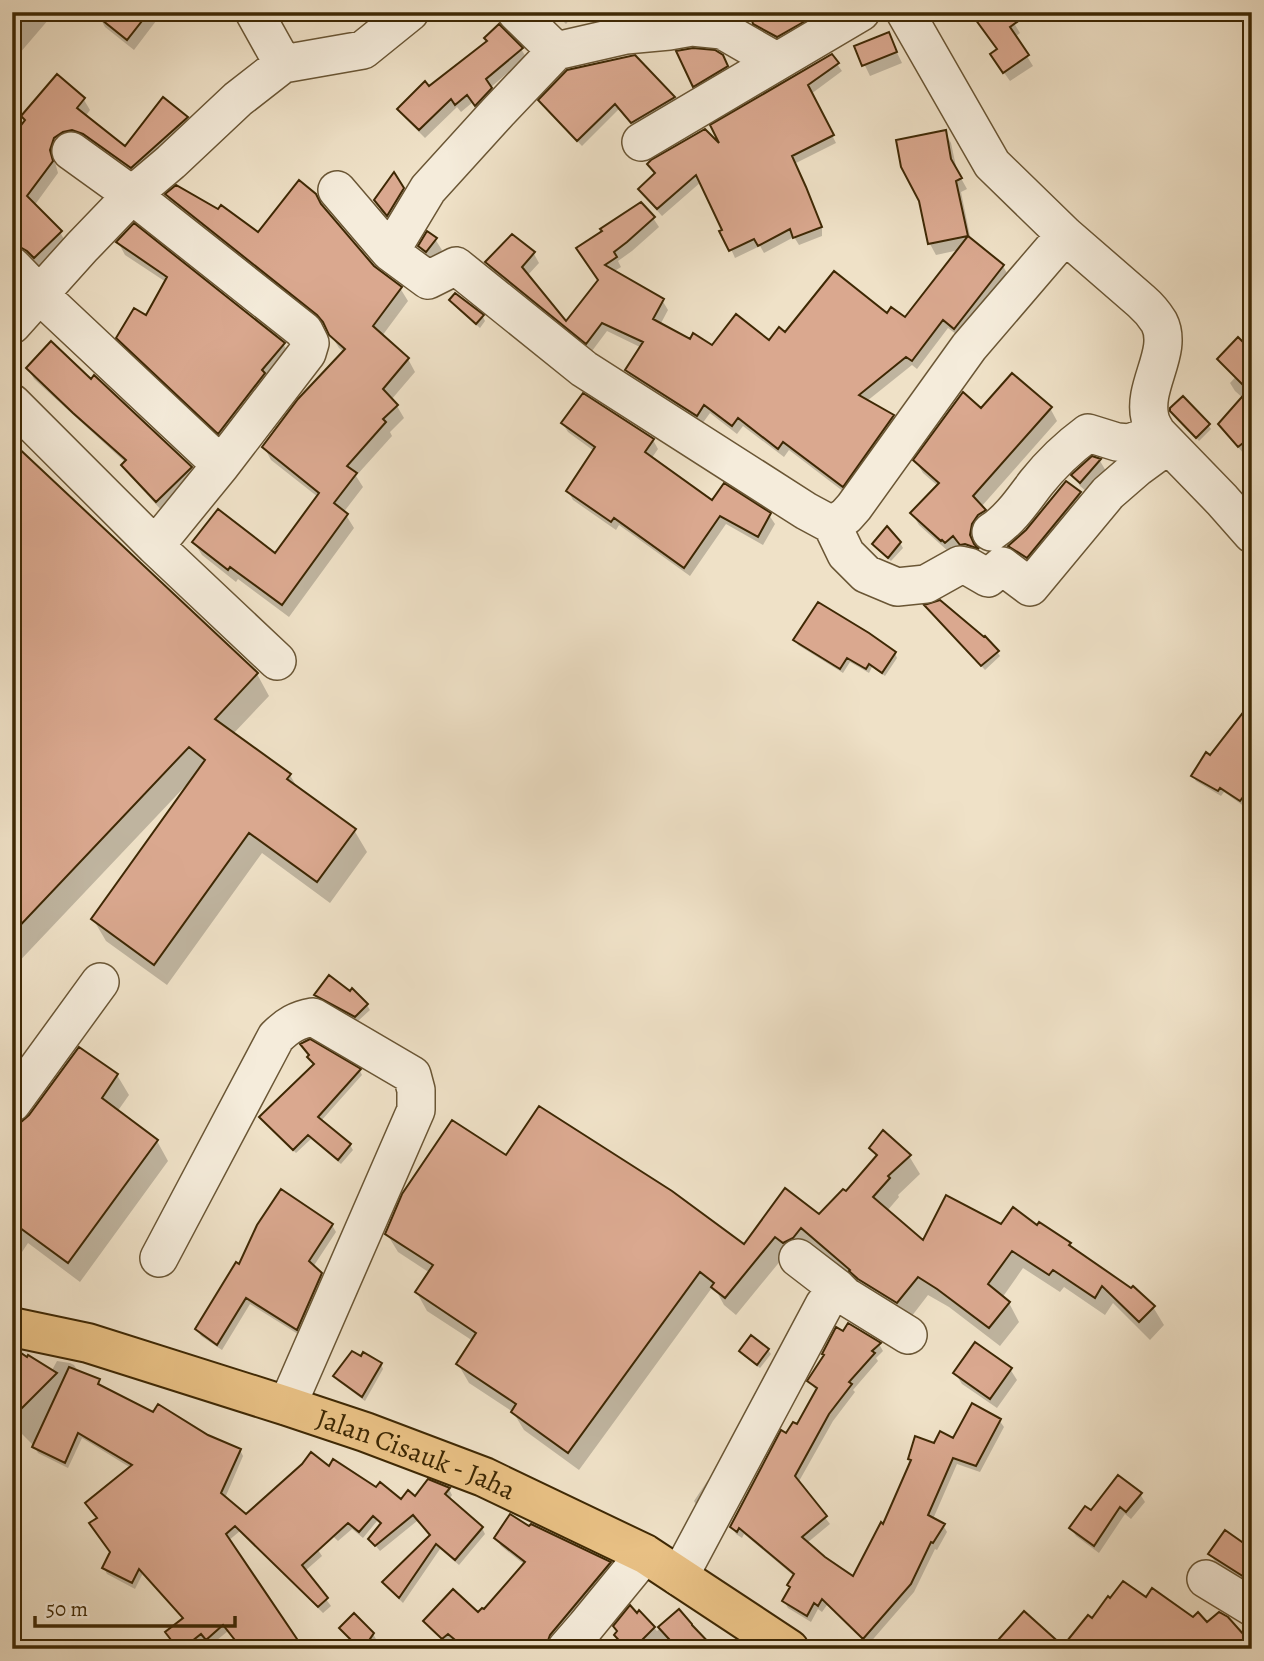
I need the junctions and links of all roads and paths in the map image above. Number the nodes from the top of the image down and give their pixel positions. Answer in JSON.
{"nodes":[{"id":1,"x":254,"y":12,"type":"edge"},
{"id":2,"x":410,"y":12,"type":"edge"},
{"id":3,"x":516,"y":12,"type":"edge"},
{"id":4,"x":861,"y":12,"type":"edge"},
{"id":5,"x":905,"y":12,"type":"edge"},
{"id":6,"x":556,"y":51,"type":"junction"},
{"id":7,"x":776,"y":61,"type":"junction"},
{"id":8,"x":283,"y":64,"type":"junction"},
{"id":9,"x":641,"y":142,"type":"dead end"},
{"id":10,"x":71,"y":151,"type":"dead end"},
{"id":11,"x":337,"y":190,"type":"dead end"},
{"id":12,"x":132,"y":195,"type":"junction"},
{"id":13,"x":1065,"y":235,"type":"junction"},
{"id":14,"x":390,"y":252,"type":"junction"},
{"id":15,"x":12,"y":267,"type":"edge"},
{"id":16,"x":40,"y":295,"type":"junction"},
{"id":17,"x":12,"y":325,"type":"edge"},
{"id":18,"x":12,"y":403,"type":"edge"},
{"id":19,"x":1163,"y":439,"type":"junction"},
{"id":20,"x":221,"y":465,"type":"junction"},
{"id":21,"x":832,"y":525,"type":"junction"},
{"id":22,"x":991,"y":532,"type":"dead end"},
{"id":23,"x":1252,"y":534,"type":"edge"},
{"id":24,"x":155,"y":547,"type":"junction"},
{"id":25,"x":277,"y":661,"type":"dead end"},
{"id":26,"x":100,"y":982,"type":"dead end"},
{"id":27,"x":12,"y":1103,"type":"edge"},
{"id":28,"x":159,"y":1258,"type":"dead end"},
{"id":29,"x":798,"y":1258,"type":"dead end"},
{"id":30,"x":837,"y":1288,"type":"junction"},
{"id":31,"x":12,"y":1327,"type":"edge"},
{"id":32,"x":908,"y":1335,"type":"dead end"},
{"id":33,"x":287,"y":1406,"type":"junction"},
{"id":34,"x":645,"y":1554,"type":"junction"},
{"id":35,"x":679,"y":1577,"type":"junction"},
{"id":36,"x":1206,"y":1579,"type":"dead end"},
{"id":37,"x":1252,"y":1607,"type":"edge"},
{"id":38,"x":774,"y":1645,"type":"edge"},
{"id":39,"x":566,"y":1649,"type":"edge"}],
"edges":[{"from":1,"to":8,"type":"street"},
{"from":2,"to":8,"type":"street"},
{"from":3,"to":6,"type":"street"},
{"from":4,"to":7,"type":"street"},
{"from":5,"to":13,"type":"street"},
{"from":6,"to":7,"type":"street"},
{"from":6,"to":14,"type":"street"},
{"from":7,"to":9,"type":"street"},
{"from":8,"to":12,"type":"street"},
{"from":10,"to":12,"type":"street"},
{"from":11,"to":14,"type":"street"},
{"from":12,"to":16,"type":"street"},
{"from":12,"to":20,"type":"street"},
{"from":13,"to":19,"type":"street"},
{"from":13,"to":21,"type":"street"},
{"from":14,"to":21,"type":"street"},
{"from":15,"to":16,"type":"street"},
{"from":16,"to":17,"type":"street"},
{"from":16,"to":20,"type":"street"},
{"from":18,"to":24,"type":"street"},
{"from":19,"to":21,"type":"street"},
{"from":19,"to":22,"type":"street"},
{"from":19,"to":23,"type":"street"},
{"from":20,"to":24,"type":"street"},
{"from":24,"to":25,"type":"street"},
{"from":26,"to":27,"type":"street"},
{"from":28,"to":33,"type":"street"},
{"from":29,"to":30,"type":"street"},
{"from":30,"to":32,"type":"street"},
{"from":30,"to":35,"type":"street"},
{"from":31,"to":33,"type":"main road","name":"Jalan Cisauk - Jaha"},
{"from":33,"to":34,"type":"main road","name":"Jalan Cisauk - Jaha"},
{"from":34,"to":35,"type":"main road","name":"Jalan Cisauk - Jaha"},
{"from":34,"to":39,"type":"street"},
{"from":35,"to":38,"type":"main road","name":"Jalan Cisauk - Jaha"},
{"from":36,"to":37,"type":"street"}]}
